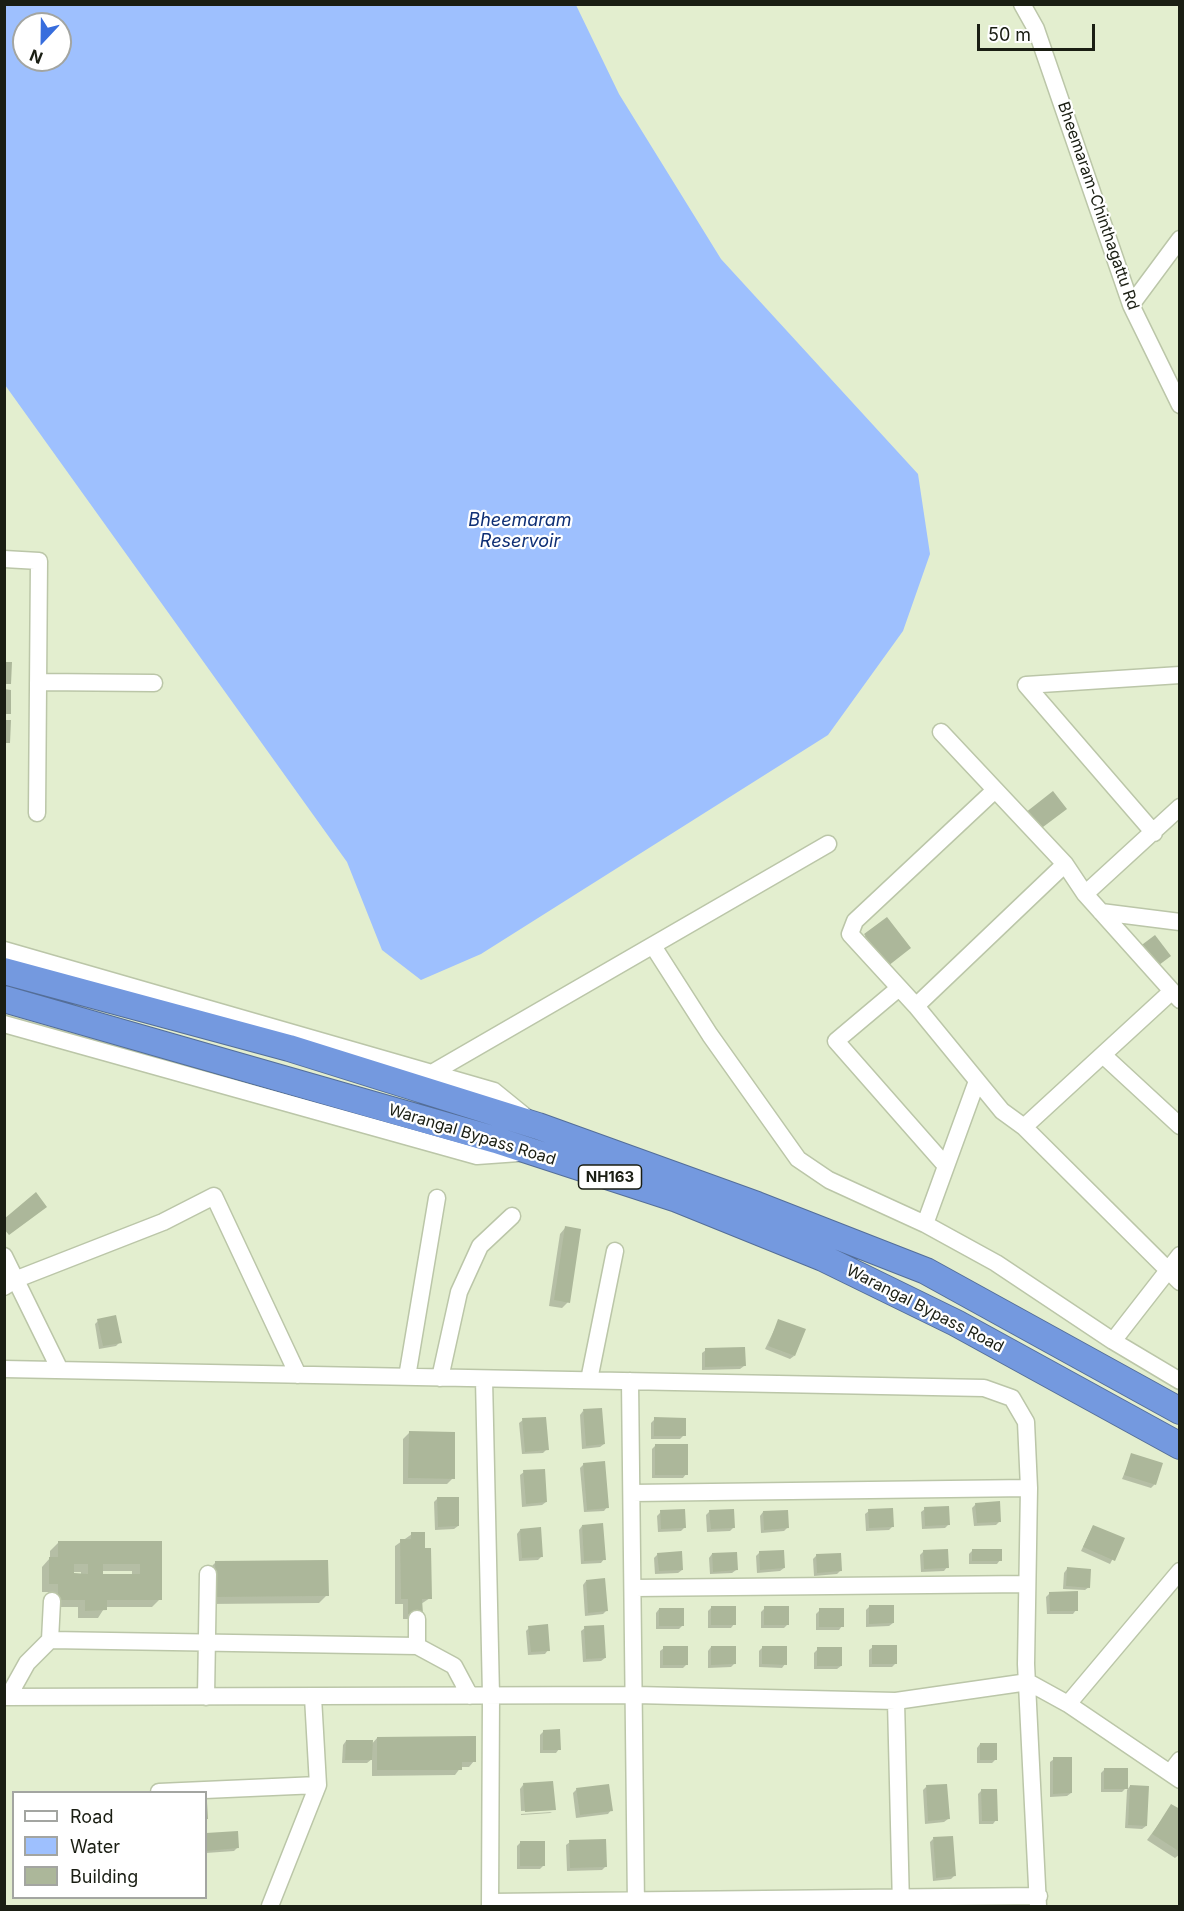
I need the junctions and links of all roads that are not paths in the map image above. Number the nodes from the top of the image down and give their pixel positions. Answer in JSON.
{"nodes":[{"id":1,"x":1022,"y":4,"type":"edge"},
{"id":2,"x":1179,"y":239,"type":"edge"},
{"id":3,"x":1131,"y":305,"type":"junction"},
{"id":4,"x":1179,"y":405,"type":"edge"},
{"id":5,"x":4,"y":559,"type":"edge"},
{"id":6,"x":1179,"y":675,"type":"edge"},
{"id":7,"x":38,"y":682,"type":"junction"},
{"id":8,"x":154,"y":683,"type":"dead end"},
{"id":9,"x":941,"y":732,"type":"dead end"},
{"id":10,"x":995,"y":790,"type":"junction"},
{"id":11,"x":1179,"y":807,"type":"edge"},
{"id":12,"x":37,"y":813,"type":"dead end"},
{"id":13,"x":1154,"y":833,"type":"junction"},
{"id":14,"x":828,"y":844,"type":"dead end"},
{"id":15,"x":1065,"y":864,"type":"junction"},
{"id":16,"x":1085,"y":894,"type":"junction"},
{"id":17,"x":1101,"y":912,"type":"junction"},
{"id":18,"x":1179,"y":922,"type":"edge"},
{"id":19,"x":653,"y":946,"type":"junction"},
{"id":20,"x":4,"y":950,"type":"edge"},
{"id":21,"x":4,"y":971,"type":"edge"},
{"id":22,"x":899,"y":988,"type":"junction"},
{"id":23,"x":1175,"y":996,"type":"edge"},
{"id":24,"x":4,"y":999,"type":"edge"},
{"id":25,"x":916,"y":1006,"type":"junction"},
{"id":26,"x":4,"y":1024,"type":"edge"},
{"id":27,"x":1103,"y":1055,"type":"junction"},
{"id":28,"x":432,"y":1073,"type":"junction"},
{"id":29,"x":977,"y":1081,"type":"junction"},
{"id":30,"x":538,"y":1126,"type":"junction"},
{"id":31,"x":1179,"y":1126,"type":"edge"},
{"id":32,"x":1024,"y":1127,"type":"junction"},
{"id":33,"x":531,"y":1152,"type":"junction"},
{"id":34,"x":946,"y":1166,"type":"junction"},
{"id":35,"x":437,"y":1198,"type":"dead end"},
{"id":36,"x":512,"y":1216,"type":"dead end"},
{"id":37,"x":925,"y":1224,"type":"junction"},
{"id":38,"x":615,"y":1251,"type":"dead end"},
{"id":39,"x":1179,"y":1255,"type":"edge"},
{"id":40,"x":4,"y":1256,"type":"edge"},
{"id":41,"x":1166,"y":1269,"type":"junction"},
{"id":42,"x":1179,"y":1282,"type":"edge"},
{"id":43,"x":11,"y":1283,"type":"edge"},
{"id":44,"x":1113,"y":1341,"type":"junction"},
{"id":45,"x":4,"y":1369,"type":"edge"},
{"id":46,"x":60,"y":1370,"type":"junction"},
{"id":47,"x":298,"y":1375,"type":"junction"},
{"id":48,"x":406,"y":1377,"type":"junction"},
{"id":49,"x":440,"y":1378,"type":"junction"},
{"id":50,"x":484,"y":1378,"type":"junction"},
{"id":51,"x":589,"y":1380,"type":"junction"},
{"id":52,"x":630,"y":1381,"type":"junction"},
{"id":53,"x":1179,"y":1381,"type":"edge"},
{"id":54,"x":1179,"y":1411,"type":"edge"},
{"id":55,"x":1179,"y":1446,"type":"edge"},
{"id":56,"x":1029,"y":1488,"type":"junction"},
{"id":57,"x":632,"y":1493,"type":"junction"},
{"id":58,"x":1179,"y":1571,"type":"edge"},
{"id":59,"x":208,"y":1574,"type":"dead end"},
{"id":60,"x":1027,"y":1584,"type":"junction"},
{"id":61,"x":634,"y":1588,"type":"junction"},
{"id":62,"x":52,"y":1601,"type":"dead end"},
{"id":63,"x":417,"y":1618,"type":"dead end"},
{"id":64,"x":50,"y":1640,"type":"junction"},
{"id":65,"x":208,"y":1642,"type":"junction"},
{"id":66,"x":417,"y":1646,"type":"junction"},
{"id":67,"x":1029,"y":1682,"type":"junction"},
{"id":68,"x":491,"y":1695,"type":"junction"},
{"id":69,"x":635,"y":1695,"type":"junction"},
{"id":70,"x":470,"y":1696,"type":"junction"},
{"id":71,"x":6,"y":1697,"type":"edge"},
{"id":72,"x":206,"y":1697,"type":"junction"},
{"id":73,"x":313,"y":1698,"type":"junction"},
{"id":74,"x":896,"y":1701,"type":"junction"},
{"id":75,"x":1068,"y":1704,"type":"junction"},
{"id":76,"x":1176,"y":1771,"type":"edge"},
{"id":77,"x":318,"y":1785,"type":"junction"},
{"id":78,"x":182,"y":1791,"type":"edge"},
{"id":79,"x":1038,"y":1901,"type":"edge"},
{"id":80,"x":901,"y":1902,"type":"edge"},
{"id":81,"x":490,"y":1904,"type":"edge"},
{"id":82,"x":636,"y":1904,"type":"edge"},
{"id":83,"x":270,"y":1906,"type":"edge"}],
"edges":[{"from":1,"to":3,"type":"street","name":"Bheemaram-Chinthagattu Rd"},
{"from":2,"to":3,"type":"street"},
{"from":3,"to":4,"type":"street","name":"Bheemaram-Chinthagattu Rd"},
{"from":5,"to":7,"type":"street"},
{"from":6,"to":13,"type":"street"},
{"from":7,"to":8,"type":"street"},
{"from":7,"to":12,"type":"street"},
{"from":9,"to":10,"type":"street"},
{"from":10,"to":15,"type":"street"},
{"from":10,"to":22,"type":"street"},
{"from":11,"to":13,"type":"street"},
{"from":13,"to":16,"type":"street"},
{"from":14,"to":19,"type":"street"},
{"from":15,"to":16,"type":"street"},
{"from":15,"to":25,"type":"street"},
{"from":16,"to":17,"type":"street"},
{"from":17,"to":18,"type":"street"},
{"from":17,"to":23,"type":"street"},
{"from":19,"to":28,"type":"street"},
{"from":19,"to":37,"type":"street"},
{"from":20,"to":28,"type":"street"},
{"from":21,"to":30,"type":"highway","name":"Warangal Bypass Road","number":"NH163"},
{"from":22,"to":25,"type":"street"},
{"from":22,"to":34,"type":"street"},
{"from":23,"to":27,"type":"street"},
{"from":24,"to":33,"type":"highway","name":"Warangal Bypass Road","number":"NH163"},
{"from":25,"to":29,"type":"street"},
{"from":26,"to":33,"type":"street"},
{"from":27,"to":31,"type":"street"},
{"from":27,"to":32,"type":"street"},
{"from":28,"to":30,"type":"street"},
{"from":29,"to":32,"type":"street"},
{"from":29,"to":34,"type":"street"},
{"from":30,"to":54,"type":"highway","name":"Warangal Bypass Road","number":"NH163"},
{"from":32,"to":41,"type":"street"},
{"from":33,"to":55,"type":"highway","name":"Warangal Bypass Road","number":"NH163"},
{"from":34,"to":37,"type":"street"},
{"from":35,"to":48,"type":"street"},
{"from":36,"to":49,"type":"street"},
{"from":37,"to":44,"type":"street"},
{"from":38,"to":51,"type":"street"},
{"from":39,"to":41,"type":"street"},
{"from":40,"to":43,"type":"street"},
{"from":41,"to":42,"type":"street"},
{"from":41,"to":44,"type":"street"},
{"from":43,"to":46,"type":"street"},
{"from":43,"to":47,"type":"street"},
{"from":44,"to":53,"type":"street"},
{"from":45,"to":46,"type":"street"},
{"from":46,"to":47,"type":"street"},
{"from":47,"to":48,"type":"street"},
{"from":48,"to":49,"type":"street"},
{"from":49,"to":50,"type":"street"},
{"from":50,"to":51,"type":"street"},
{"from":50,"to":68,"type":"street"},
{"from":51,"to":52,"type":"street"},
{"from":52,"to":56,"type":"street"},
{"from":52,"to":57,"type":"street"},
{"from":56,"to":57,"type":"street"},
{"from":56,"to":60,"type":"street"},
{"from":57,"to":61,"type":"street"},
{"from":58,"to":75,"type":"street"},
{"from":59,"to":65,"type":"street"},
{"from":60,"to":61,"type":"street"},
{"from":60,"to":67,"type":"street"},
{"from":61,"to":69,"type":"street"},
{"from":62,"to":64,"type":"street"},
{"from":63,"to":66,"type":"street"},
{"from":64,"to":65,"type":"street"},
{"from":64,"to":71,"type":"street"},
{"from":65,"to":66,"type":"street"},
{"from":65,"to":72,"type":"street"},
{"from":66,"to":70,"type":"street"},
{"from":67,"to":74,"type":"street"},
{"from":67,"to":75,"type":"street"},
{"from":67,"to":79,"type":"street"},
{"from":68,"to":69,"type":"street"},
{"from":68,"to":70,"type":"street"},
{"from":68,"to":81,"type":"street"},
{"from":69,"to":74,"type":"street"},
{"from":69,"to":82,"type":"street"},
{"from":70,"to":73,"type":"street"},
{"from":71,"to":72,"type":"street"},
{"from":72,"to":73,"type":"street"},
{"from":73,"to":77,"type":"street"},
{"from":74,"to":80,"type":"street"},
{"from":75,"to":76,"type":"street"},
{"from":77,"to":78,"type":"street"},
{"from":77,"to":83,"type":"street"},
{"from":79,"to":80,"type":"street"},
{"from":80,"to":82,"type":"street"},
{"from":81,"to":82,"type":"street"}]}
